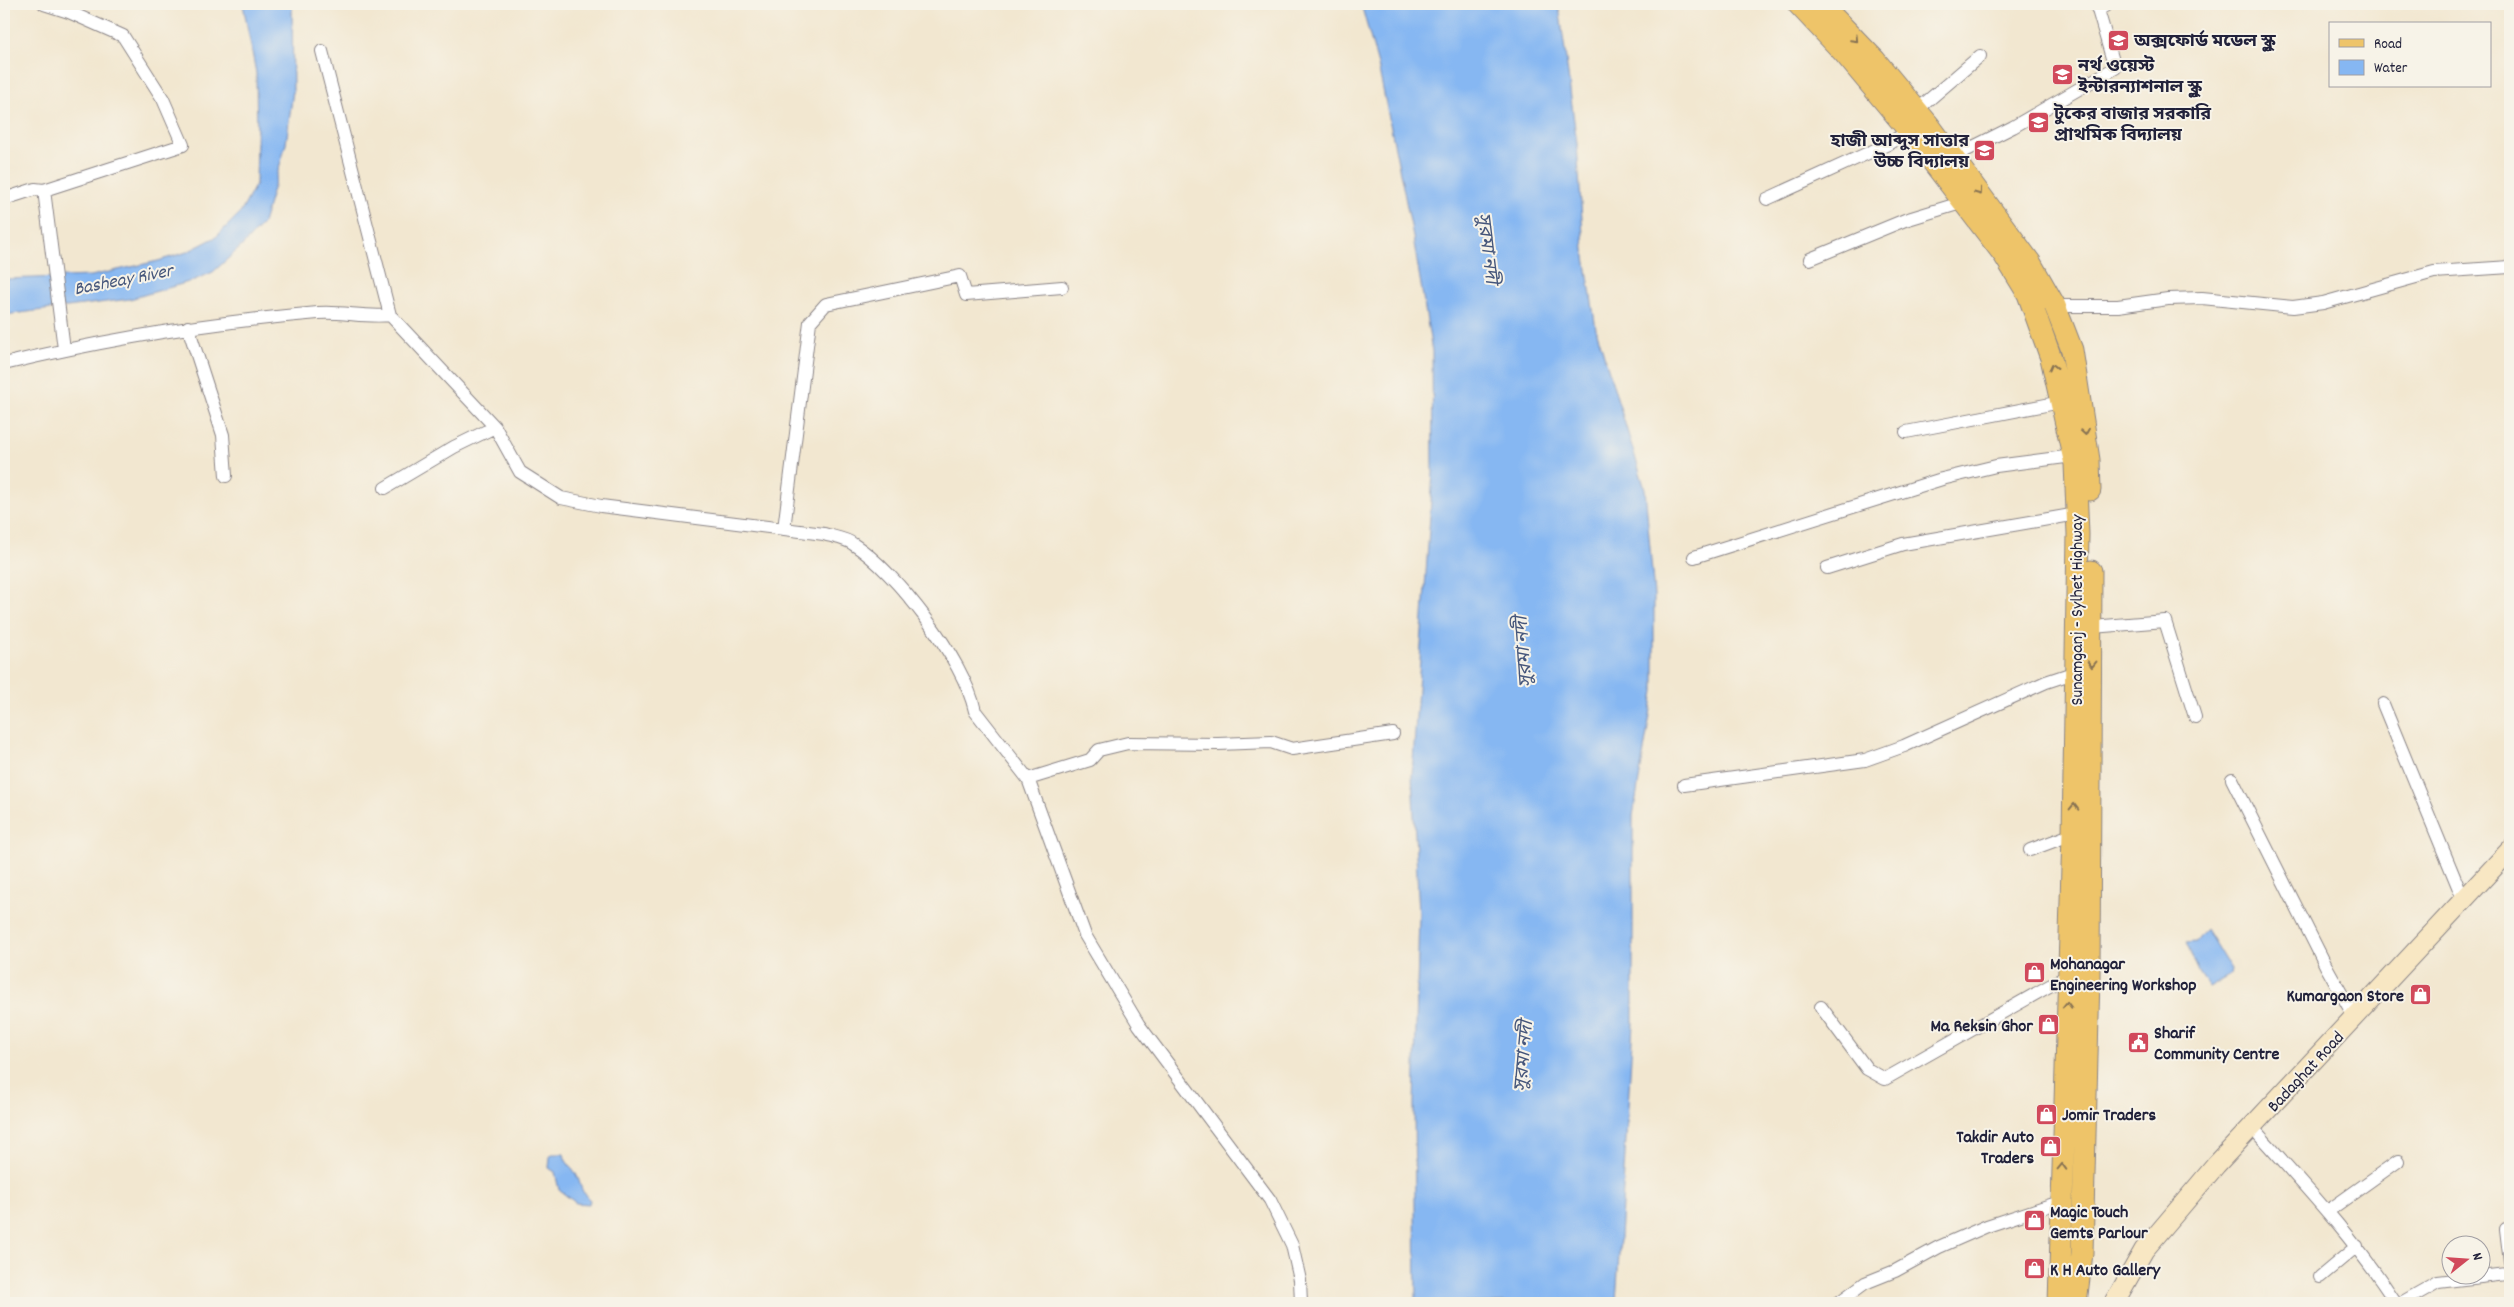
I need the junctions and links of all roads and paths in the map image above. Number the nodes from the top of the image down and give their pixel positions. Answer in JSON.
{"nodes":[{"id":1,"x":44,"y":4,"type":"edge"},
{"id":2,"x":1798,"y":4,"type":"edge"},
{"id":3,"x":1821,"y":4,"type":"edge"},
{"id":4,"x":2108,"y":4,"type":"edge"},
{"id":5,"x":322,"y":51,"type":"dead end"},
{"id":6,"x":1980,"y":56,"type":"dead end"},
{"id":7,"x":1917,"y":110,"type":"junction"},
{"id":8,"x":1909,"y":131,"type":"junction"},
{"id":9,"x":1955,"y":159,"type":"junction"},
{"id":10,"x":44,"y":190,"type":"junction"},
{"id":11,"x":1767,"y":199,"type":"dead end"},
{"id":12,"x":4,"y":200,"type":"edge"},
{"id":13,"x":1964,"y":202,"type":"junction"},
{"id":14,"x":1810,"y":259,"type":"dead end"},
{"id":15,"x":2510,"y":267,"type":"edge"},
{"id":16,"x":1062,"y":287,"type":"dead end"},
{"id":17,"x":2055,"y":306,"type":"junction"},
{"id":18,"x":390,"y":315,"type":"junction"},
{"id":19,"x":188,"y":327,"type":"junction"},
{"id":20,"x":64,"y":349,"type":"junction"},
{"id":21,"x":4,"y":364,"type":"edge"},
{"id":22,"x":2061,"y":402,"type":"junction"},
{"id":23,"x":495,"y":427,"type":"junction"},
{"id":24,"x":1906,"y":432,"type":"dead end"},
{"id":25,"x":2073,"y":456,"type":"junction"},
{"id":26,"x":226,"y":476,"type":"dead end"},
{"id":27,"x":386,"y":488,"type":"dead end"},
{"id":28,"x":2077,"y":514,"type":"junction"},
{"id":29,"x":784,"y":529,"type":"junction"},
{"id":30,"x":1694,"y":557,"type":"dead end"},
{"id":31,"x":1827,"y":568,"type":"dead end"},
{"id":32,"x":2092,"y":628,"type":"junction"},
{"id":33,"x":2076,"y":672,"type":"junction"},
{"id":34,"x":2383,"y":704,"type":"dead end"},
{"id":35,"x":2195,"y":717,"type":"dead end"},
{"id":36,"x":1393,"y":734,"type":"dead end"},
{"id":37,"x":1028,"y":779,"type":"junction"},
{"id":38,"x":2232,"y":780,"type":"dead end"},
{"id":39,"x":1684,"y":785,"type":"dead end"},
{"id":40,"x":2073,"y":834,"type":"junction"},
{"id":41,"x":2030,"y":850,"type":"dead end"},
{"id":42,"x":2510,"y":850,"type":"edge"},
{"id":43,"x":2464,"y":901,"type":"junction"},
{"id":44,"x":2068,"y":976,"type":"junction"},
{"id":45,"x":1821,"y":1007,"type":"dead end"},
{"id":46,"x":2355,"y":1018,"type":"junction"},
{"id":47,"x":2076,"y":1066,"type":"junction"},
{"id":48,"x":2252,"y":1127,"type":"junction"},
{"id":49,"x":2398,"y":1162,"type":"dead end"},
{"id":50,"x":2083,"y":1197,"type":"junction"},
{"id":51,"x":2061,"y":1201,"type":"junction"},
{"id":52,"x":2328,"y":1211,"type":"junction"},
{"id":53,"x":2506,"y":1229,"type":"dead end"},
{"id":54,"x":2357,"y":1246,"type":"junction"},
{"id":55,"x":2060,"y":1252,"type":"junction"},
{"id":56,"x":2082,"y":1253,"type":"junction"},
{"id":57,"x":2510,"y":1263,"type":"edge"},
{"id":58,"x":2510,"y":1271,"type":"edge"},
{"id":59,"x":2320,"y":1277,"type":"dead end"},
{"id":60,"x":1301,"y":1303,"type":"edge"},
{"id":61,"x":1838,"y":1303,"type":"edge"},
{"id":62,"x":2059,"y":1303,"type":"edge"},
{"id":63,"x":2076,"y":1303,"type":"edge"},
{"id":64,"x":2114,"y":1303,"type":"edge"},
{"id":65,"x":2396,"y":1303,"type":"edge"},
{"id":66,"x":2401,"y":1303,"type":"edge"}],
"edges":[{"from":1,"to":10,"type":"street"},
{"from":2,"to":8,"type":"main road","name":"Sunamganj - Sylhet Highway"},
{"from":3,"to":7,"type":"main road","name":"Sunamganj - Sylhet Highway","one_way":true},
{"from":4,"to":9,"type":"street"},
{"from":5,"to":18,"type":"street"},
{"from":6,"to":7,"type":"street"},
{"from":7,"to":9,"type":"main road","name":"Sunamganj - Sylhet Highway"},
{"from":8,"to":11,"type":"street"},
{"from":8,"to":13,"type":"main road","name":"Sunamganj - Sylhet Highway"},
{"from":9,"to":17,"type":"main road","name":"Sunamganj - Sylhet Highway","one_way":true},
{"from":10,"to":12,"type":"street"},
{"from":10,"to":20,"type":"street"},
{"from":13,"to":14,"type":"street"},
{"from":22,"to":13,"type":"main road","name":"Sunamganj - Sylhet Highway","one_way":true},
{"from":15,"to":17,"type":"street"},
{"from":16,"to":29,"type":"street"},
{"from":17,"to":32,"type":"main road","name":"Sunamganj - Sylhet Highway","one_way":true},
{"from":18,"to":19,"type":"street"},
{"from":18,"to":23,"type":"street"},
{"from":19,"to":20,"type":"street"},
{"from":19,"to":26,"type":"street"},
{"from":20,"to":21,"type":"street"},
{"from":22,"to":24,"type":"street"},
{"from":22,"to":25,"type":"main road","name":"Sunamganj - Sylhet Highway"},
{"from":23,"to":27,"type":"street"},
{"from":23,"to":29,"type":"street"},
{"from":25,"to":28,"type":"main road","name":"Sunamganj - Sylhet Highway"},
{"from":25,"to":30,"type":"street"},
{"from":28,"to":31,"type":"street"},
{"from":28,"to":33,"type":"main road","name":"Sunamganj - Sylhet Highway"},
{"from":29,"to":37,"type":"street"},
{"from":32,"to":35,"type":"street"},
{"from":32,"to":47,"type":"main road","name":"Sunamganj - Sylhet Highway","one_way":true},
{"from":33,"to":39,"type":"street"},
{"from":40,"to":33,"type":"main road","name":"Sunamganj - Sylhet Highway","one_way":true},
{"from":34,"to":43,"type":"street"},
{"from":36,"to":37,"type":"street"},
{"from":37,"to":60,"type":"street"},
{"from":38,"to":46,"type":"street"},
{"from":40,"to":41,"type":"street"},
{"from":40,"to":44,"type":"main road","name":"Sunamganj - Sylhet Highway"},
{"from":42,"to":43,"type":"main road","name":"Badaghat Road"},
{"from":43,"to":46,"type":"main road","name":"Badaghat Road"},
{"from":44,"to":45,"type":"street"},
{"from":47,"to":44,"type":"main road","name":"Sunamganj - Sylhet Highway","one_way":true},
{"from":46,"to":48,"type":"main road","name":"Badaghat Road"},
{"from":47,"to":50,"type":"main road","name":"Sunamganj - Sylhet Highway"},
{"from":51,"to":47,"type":"main road","name":"Sunamganj - Sylhet Highway","one_way":true},
{"from":48,"to":52,"type":"street"},
{"from":48,"to":64,"type":"main road","name":"Badaghat Road"},
{"from":49,"to":52,"type":"street"},
{"from":50,"to":51,"type":"street"},
{"from":50,"to":56,"type":"main road","name":"Sunamganj - Sylhet Highway"},
{"from":51,"to":55,"type":"main road","name":"Sunamganj - Sylhet Highway"},
{"from":51,"to":61,"type":"street"},
{"from":52,"to":54,"type":"street"},
{"from":53,"to":57,"type":"street"},
{"from":54,"to":59,"type":"street"},
{"from":54,"to":65,"type":"street"},
{"from":55,"to":56,"type":"main road"},
{"from":55,"to":62,"type":"main road","name":"Sunamganj - Sylhet Highway"},
{"from":56,"to":63,"type":"main road","name":"Sunamganj - Sylhet Highway"},
{"from":58,"to":66,"type":"street"}]}
